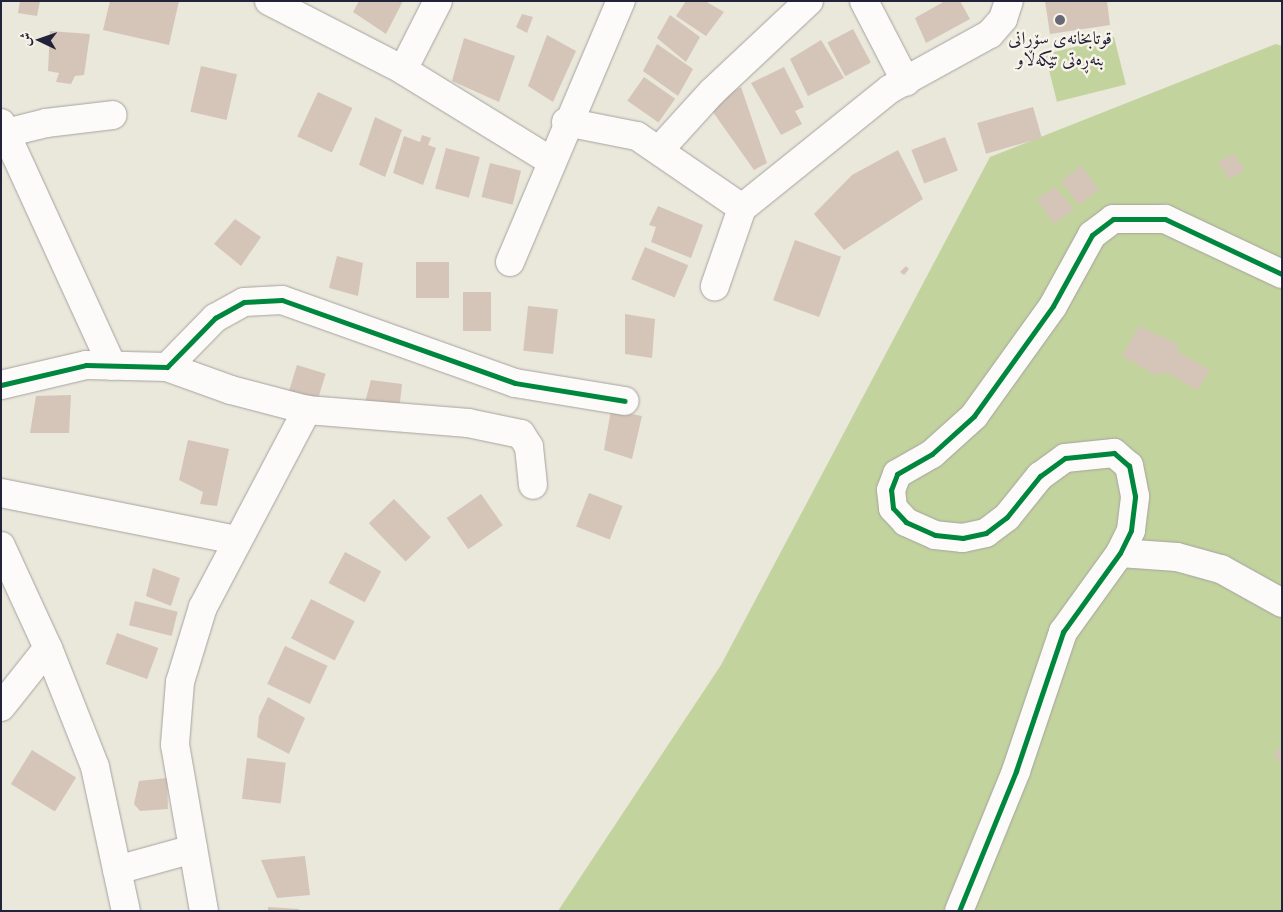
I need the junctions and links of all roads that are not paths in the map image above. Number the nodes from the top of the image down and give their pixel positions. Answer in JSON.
{"nodes":[{"id":1,"x":269,"y":1,"type":"edge"},
{"id":2,"x":438,"y":1,"type":"edge"},
{"id":3,"x":621,"y":1,"type":"edge"},
{"id":4,"x":809,"y":1,"type":"edge"},
{"id":5,"x":864,"y":1,"type":"edge"},
{"id":6,"x":1009,"y":1,"type":"edge"},
{"id":7,"x":305,"y":9,"type":"edge"},
{"id":8,"x":404,"y":70,"type":"junction"},
{"id":9,"x":906,"y":82,"type":"junction"},
{"id":10,"x":113,"y":115,"type":"dead end"},
{"id":11,"x":566,"y":122,"type":"junction"},
{"id":12,"x":3,"y":128,"type":"edge"},
{"id":13,"x":661,"y":148,"type":"junction"},
{"id":14,"x":551,"y":161,"type":"junction"},
{"id":15,"x":742,"y":208,"type":"junction"},
{"id":16,"x":510,"y":262,"type":"dead end"},
{"id":17,"x":1282,"y":274,"type":"edge"},
{"id":18,"x":715,"y":286,"type":"dead end"},
{"id":19,"x":112,"y":366,"type":"junction"},
{"id":20,"x":167,"y":366,"type":"junction"},
{"id":21,"x":1,"y":385,"type":"edge"},
{"id":22,"x":625,"y":401,"type":"dead end"},
{"id":23,"x":307,"y":410,"type":"junction"},
{"id":24,"x":532,"y":485,"type":"dead end"},
{"id":25,"x":1,"y":493,"type":"edge"},
{"id":26,"x":236,"y":540,"type":"junction"},
{"id":27,"x":1,"y":546,"type":"edge"},
{"id":28,"x":1120,"y":553,"type":"junction"},
{"id":29,"x":1282,"y":603,"type":"edge"},
{"id":30,"x":48,"y":648,"type":"junction"},
{"id":31,"x":1,"y":707,"type":"edge"},
{"id":32,"x":193,"y":849,"type":"junction"},
{"id":33,"x":117,"y":870,"type":"junction"},
{"id":34,"x":126,"y":911,"type":"edge"},
{"id":35,"x":204,"y":911,"type":"edge"},
{"id":36,"x":960,"y":911,"type":"edge"}],
"edges":[{"from":1,"to":7,"type":"street"},
{"from":2,"to":8,"type":"street"},
{"from":3,"to":11,"type":"street"},
{"from":4,"to":13,"type":"street"},
{"from":5,"to":9,"type":"street"},
{"from":6,"to":9,"type":"street"},
{"from":7,"to":8,"type":"street"},
{"from":8,"to":14,"type":"street"},
{"from":9,"to":15,"type":"street"},
{"from":10,"to":12,"type":"street"},
{"from":11,"to":13,"type":"street"},
{"from":11,"to":14,"type":"street"},
{"from":12,"to":19,"type":"street"},
{"from":13,"to":15,"type":"street"},
{"from":14,"to":16,"type":"street"},
{"from":15,"to":18,"type":"street"},
{"from":17,"to":28,"type":"street"},
{"from":19,"to":20,"type":"street"},
{"from":19,"to":21,"type":"street"},
{"from":20,"to":22,"type":"street"},
{"from":20,"to":23,"type":"street"},
{"from":23,"to":24,"type":"street"},
{"from":23,"to":26,"type":"street"},
{"from":25,"to":26,"type":"street"},
{"from":26,"to":32,"type":"street"},
{"from":27,"to":30,"type":"street"},
{"from":28,"to":29,"type":"street"},
{"from":28,"to":36,"type":"street"},
{"from":30,"to":31,"type":"street"},
{"from":30,"to":33,"type":"street"},
{"from":32,"to":33,"type":"street"},
{"from":32,"to":35,"type":"street"},
{"from":33,"to":34,"type":"street"}]}
